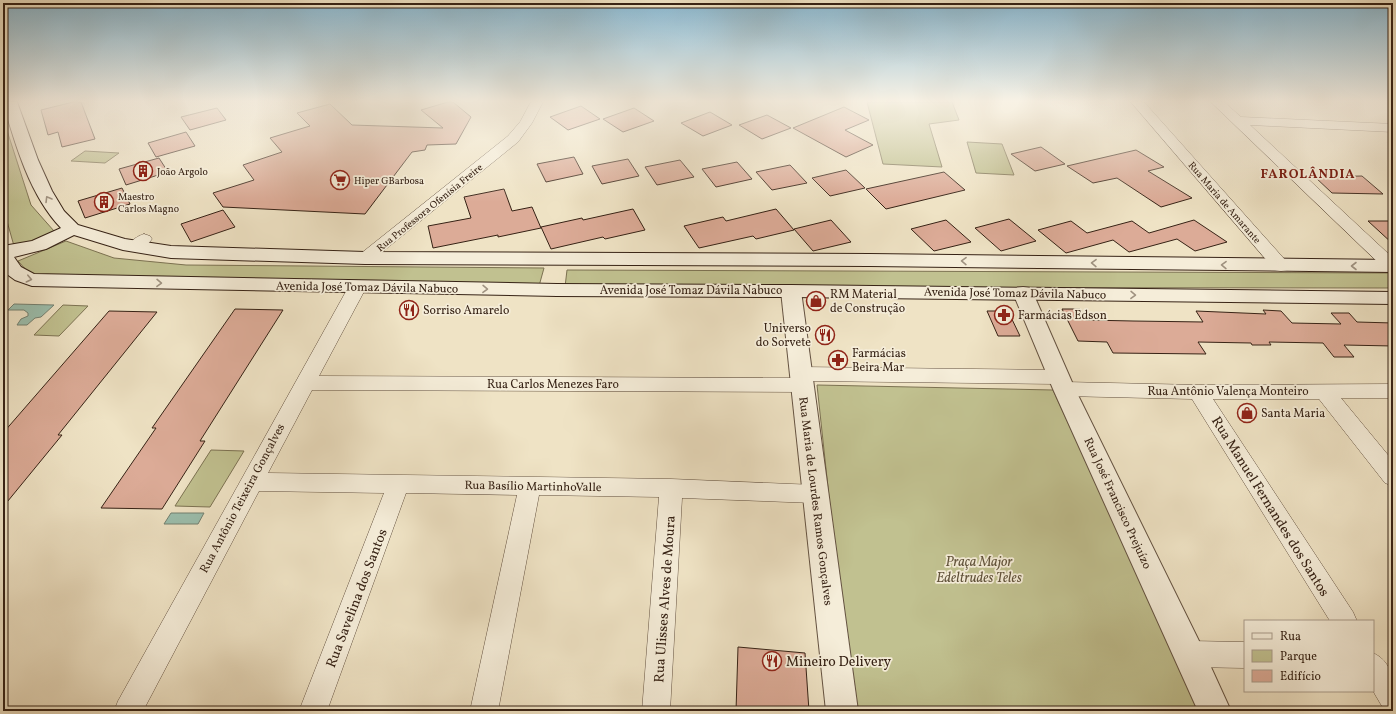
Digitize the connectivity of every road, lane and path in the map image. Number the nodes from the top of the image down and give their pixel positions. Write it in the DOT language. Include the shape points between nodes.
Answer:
graph roads {
  1 [pos="21,135"];
  2 [pos="516,135"];
  3 [pos="1166,135"];
  4 [pos="1252,135"];
  5 [pos="72,229"];
  6 [pos="3,252"];
  7 [pos="366,258"];
  8 [pos="562,258"];
  9 [pos="1281,266"];
  10 [pos="1393,266"];
  11 [pos="358,286"];
  12 [pos="557,290"];
  13 [pos="791,291"];
  14 [pos="1023,293"];
  15 [pos="1393,298"];
  16 [pos="801,379"];
  17 [pos="305,382"];
  18 [pos="1061,383"];
  19 [pos="1324,391"];
  20 [pos="1393,391"];
  21 [pos="1198,392"];
  22 [pos="1393,477"];
  23 [pos="251,482"];
  24 [pos="398,485"];
  25 [pos="530,485"];
  26 [pos="671,488"];
  27 [pos="816,494"];
  28 [pos="1343,620"];
  29 [pos="1189,654"];
  30 [pos="1244,655"];
  31 [pos="1374,668"];
  32 [pos="1393,698"];
  33 [pos="128,711"];
  34 [pos="313,711"];
  35 [pos="484,711"];
  36 [pos="656,711"];
  37 [pos="842,711"];
  38 [pos="1214,711"];
  5 -- 1 [label="main road, one-way" via="57,214 43,191"];
  2 -- 7 [label="street, Rua Professora Ofenísia Freire"];
  3 -- 9 [label="street, Rua Maria de Amarante"];
  4 -- 10 [label="street"];
  5 -- 6 [label="main road" via="41,245"];
  5 -- 7 [label="main road" via="123,244 140,243 171,252"];
  6 -- 11 [label="main road, Avenida José Tomaz Dávila Nabuco, one-way" via="6,262 14,272 32,280"];
  7 -- 8 [label="main road"];
  9 -- 8 [label="main road, one-way"];
  8 -- 12 [label="main road"];
  10 -- 9 [label="main road, one-way"];
  11 -- 12 [label="main road, Avenida José Tomaz Dávila Nabuco, one-way"];
  11 -- 17 [label="street, Rua Antônio Teixeira Gonçalves"];
  12 -- 13 [label="main road, Avenida José Tomaz Dávila Nabuco"];
  13 -- 14 [label="main road, Avenida José Tomaz Dávila Nabuco"];
  13 -- 16 [label="main road, Rua Maria de Lourdes Ramos Gonçalves"];
  14 -- 15 [label="main road, Avenida José Tomaz Dávila Nabuco, one-way"];
  14 -- 18 [label="main road, Rua José Francisco Prejuízo"];
  16 -- 17 [label="street, Rua Carlos Menezes Faro"];
  16 -- 18 [label="street, Rua Carlos Menezes Faro"];
  16 -- 27 [label="main road, Rua Maria de Lourdes Ramos Gonçalves"];
  17 -- 23 [label="street, Rua Antônio Teixeira Gonçalves"];
  18 -- 21 [label="street, Rua Antônio Valença Monteiro"];
  18 -- 29 [label="main road, Rua José Francisco Prejuízo"];
  19 -- 20 [label="street, Rua Antônio Valença Monteiro"];
  19 -- 21 [label="street, Rua Antônio Valença Monteiro"];
  19 -- 22 [label="street"];
  21 -- 28 [label="street, Rua Manuel Fernandes dos Santos"];
  23 -- 24 [label="street, Rua Basílio MartinhoValle"];
  23 -- 33 [label="street, Rua Antônio Teixeira Gonçalves"];
  24 -- 25 [label="street, Rua Basílio MartinhoValle"];
  24 -- 34 [label="street, Rua Savelina dos Santos"];
  25 -- 26 [label="street, Rua Basílio MartinhoValle"];
  25 -- 35 [label="street"];
  26 -- 27 [label="street, Rua Basílio MartinhoValle"];
  26 -- 36 [label="street, Rua Ulisses Alves de Moura"];
  27 -- 37 [label="main road, Rua Maria de Lourdes Ramos Gonçalves"];
  29 -- 30 [label="street"];
  29 -- 38 [label="main road, Rua José Francisco Prejuízo"];
  31 -- 32 [label="street"];
}
